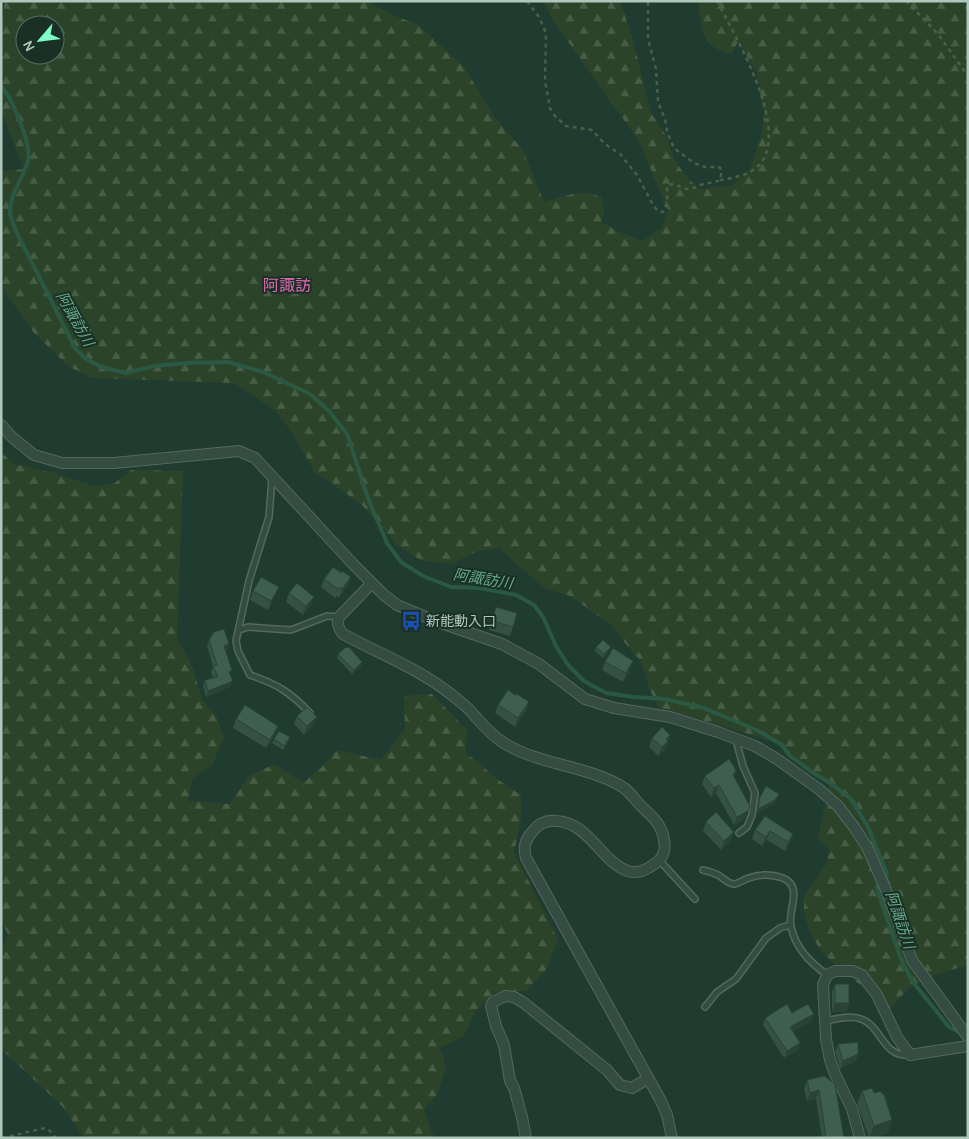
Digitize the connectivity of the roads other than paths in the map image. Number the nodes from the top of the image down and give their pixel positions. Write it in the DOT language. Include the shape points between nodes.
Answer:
graph roads {
  1 [pos="1,425"];
  2 [pos="273,475"];
  3 [pos="372,583"];
  4 [pos="339,617"];
  5 [pos="239,630"];
  6 [pos="314,717"];
  7 [pos="736,739"];
  8 [pos="739,833"];
  9 [pos="660,860"];
  10 [pos="704,870"];
  11 [pos="696,899"];
  12 [pos="790,925"];
  13 [pos="827,976"];
  14 [pos="705,1007"];
  15 [pos="825,1020"];
  16 [pos="968,1038"];
  17 [pos="968,1046"];
  18 [pos="910,1055"];
  19 [pos="648,1080"];
  20 [pos="526,1138"];
  21 [pos="672,1138"];
  22 [pos="860,1138"];
  1 -- 2 [label="street" via="34,455 62,463 114,463 239,451 255,458"];
  2 -- 3 [label="street"];
  2 -- 5 [label="lane" via="269,517 249,581"];
  3 -- 4 [label="street"];
  3 -- 7 [label="street" via="398,605 502,644 539,664 585,699 614,708 670,717"];
  4 -- 5 [label="lane" via="327,616 292,630 248,627"];
  4 -- 9 [label="street" via="338,628 343,634 394,658 451,694 503,743 625,789 662,829 665,852"];
  5 -- 6 [label="lane" via="238,651 250,675 281,688"];
  7 -- 8 [label="lane" via="755,793 748,826"];
  7 -- 16 [label="street" via="755,746 800,774 838,806 867,847 912,960"];
  9 -- 11 [label="lane"];
  9 -- 19 [label="street" via="640,872 629,872 618,866 582,832 563,821 544,822 536,827 524,849"];
  10 -- 12 [label="lane" via="735,884 765,874 785,879 794,890"];
  12 -- 13 [label="lane" via="800,949"];
  12 -- 14 [label="lane" via="766,938 736,979 717,992"];
  13 -- 15 [label="street" via="823,985"];
  13 -- 18 [label="street" via="835,971 862,975 870,983 897,1037"];
  15 -- 18 [label="lane" via="859,1018 868,1023 896,1054"];
  15 -- 22 [label="street" via="830,1060 852,1109"];
  17 -- 18 [label="street"];
  19 -- 20 [label="street" via="632,1088 620,1084 524,1003 514,997 500,998 491,1006 504,1045"];
  19 -- 21 [label="street" via="667,1115"];
}
